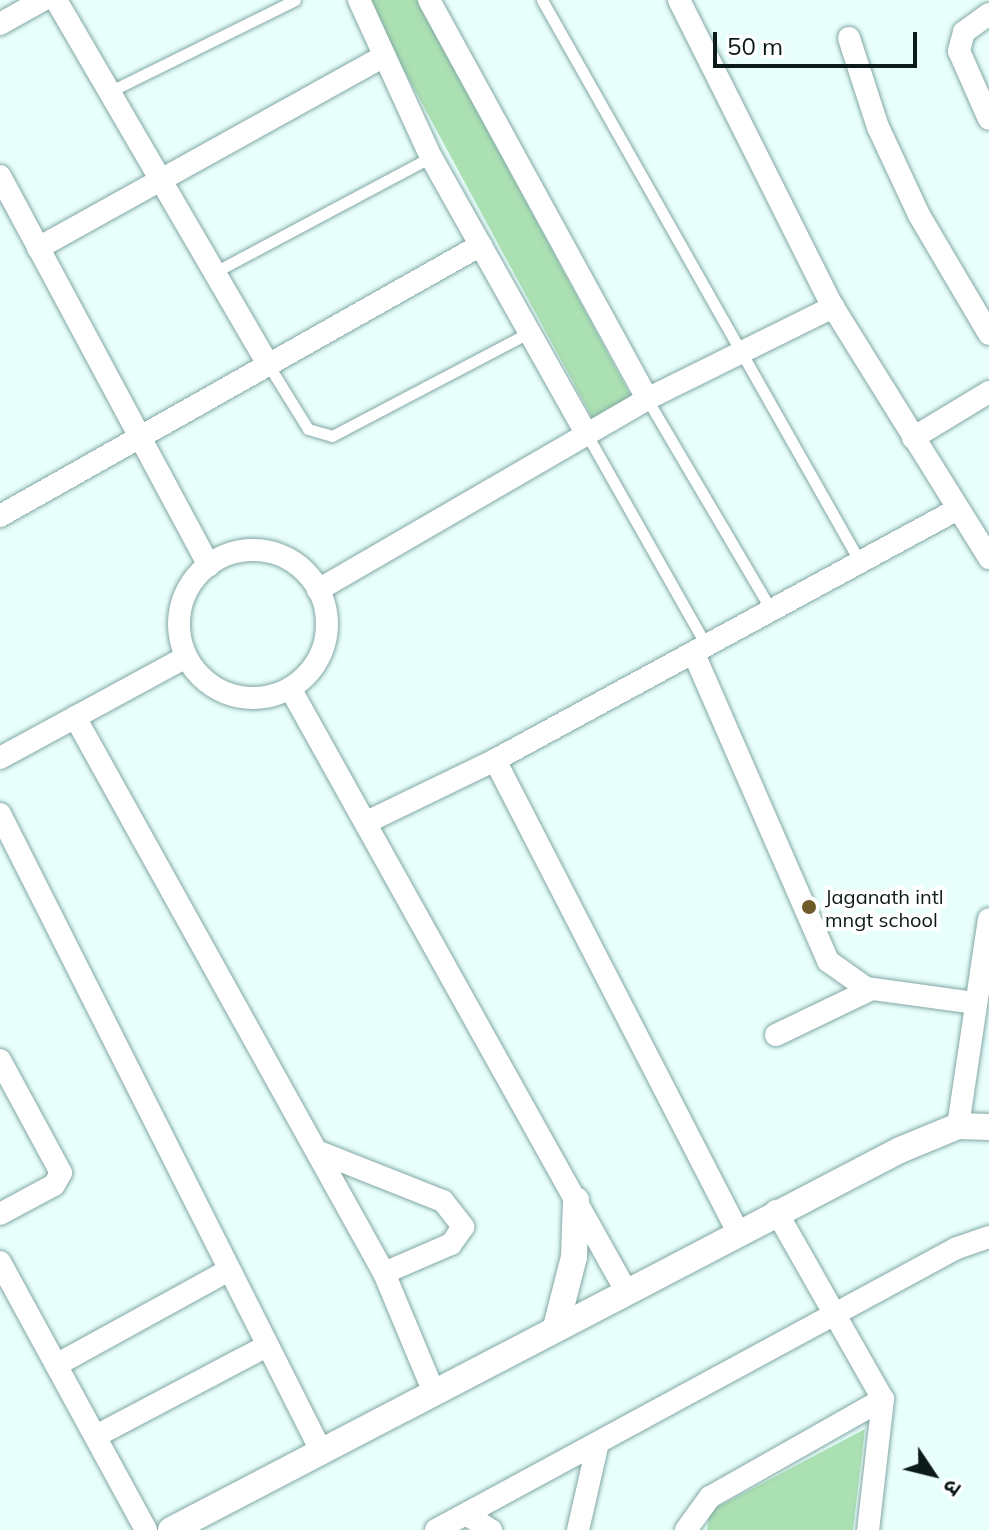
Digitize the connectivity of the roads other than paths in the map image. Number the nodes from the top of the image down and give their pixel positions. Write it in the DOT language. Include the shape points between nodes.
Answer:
graph roads {
  1 [pos="43,0"];
  2 [pos="56,0"];
  3 [pos="295,0"];
  4 [pos="359,0"];
  5 [pos="429,0"];
  6 [pos="542,0"];
  7 [pos="679,0"];
  8 [pos="9,12"];
  9 [pos="989,14"];
  10 [pos="849,38"];
  11 [pos="384,56"];
  12 [pos="111,91"];
  13 [pos="989,119"];
  14 [pos="431,157"];
  15 [pos="0,176"];
  16 [pos="161,185"];
  17 [pos="481,245"];
  18 [pos="38,248"];
  19 [pos="213,273"];
  20 [pos="833,307"];
  21 [pos="531,332"];
  22 [pos="989,334"];
  23 [pos="740,353"];
  24 [pos="269,366"];
  25 [pos="989,392"];
  26 [pos="647,399"];
  27 [pos="586,433"];
  28 [pos="913,438"];
  29 [pos="138,443"];
  30 [pos="956,510"];
  31 [pos="0,516"];
  32 [pos="989,558"];
  33 [pos="860,562"];
  34 [pos="209,565"];
  35 [pos="318,590"];
  36 [pos="772,611"];
  37 [pos="700,651"];
  38 [pos="186,657"];
  39 [pos="290,688"];
  40 [pos="75,717"];
  41 [pos="0,758"];
  42 [pos="495,760"];
  43 [pos="0,814"];
  44 [pos="367,822"];
  45 [pos="989,919"];
  46 [pos="872,989"];
  47 [pos="976,1003"];
  48 [pos="776,1035"];
  49 [pos="0,1060"];
  50 [pos="958,1126"];
  51 [pos="989,1127"];
  52 [pos="319,1152"];
  53 [pos="576,1200"];
  54 [pos="776,1211"];
  55 [pos="0,1214"];
  56 [pos="738,1232"];
  57 [pos="989,1237"];
  58 [pos="0,1262"];
  59 [pos="229,1270"];
  60 [pos="384,1273"];
  61 [pos="626,1291"];
  62 [pos="837,1316"];
  63 [pos="556,1327"];
  64 [pos="267,1346"];
  65 [pos="58,1364"];
  66 [pos="433,1390"];
  67 [pos="883,1399"];
  68 [pos="96,1436"];
  69 [pos="597,1447"];
  70 [pos="320,1449"];
  71 [pos="466,1514"];
  72 [pos="177,1528"];
  73 [pos="146,1530"];
  74 [pos="436,1530"];
  75 [pos="491,1530"];
  76 [pos="578,1530"];
  77 [pos="686,1530"];
  78 [pos="868,1530"];
  1 -- 8 [label="street"];
  2 -- 12 [label="street"];
  3 -- 12 [label="lane"];
  4 -- 11 [label="street"];
  5 -- 26 [label="street"];
  6 -- 23 [label="lane"];
  7 -- 20 [label="street"];
  9 -- 13 [label="street" via="964,32 959,51"];
  10 -- 22 [label="street" via="878,127 919,215"];
  11 -- 14 [label="street"];
  11 -- 16 [label="street"];
  12 -- 16 [label="street"];
  14 -- 17 [label="street"];
  14 -- 19 [label="lane"];
  15 -- 18 [label="street"];
  16 -- 18 [label="street"];
  16 -- 19 [label="street"];
  17 -- 21 [label="street"];
  17 -- 24 [label="street"];
  18 -- 29 [label="street"];
  19 -- 24 [label="street"];
  20 -- 23 [label="street"];
  20 -- 28 [label="street"];
  21 -- 24 [label="lane" via="332,436 308,429"];
  21 -- 27 [label="street"];
  23 -- 26 [label="street"];
  23 -- 33 [label="lane"];
  24 -- 29 [label="street"];
  25 -- 28 [label="street"];
  26 -- 27 [label="street"];
  26 -- 36 [label="lane"];
  27 -- 35 [label="street"];
  27 -- 37 [label="lane"];
  28 -- 30 [label="street"];
  29 -- 31 [label="street"];
  29 -- 34 [label="street"];
  30 -- 32 [label="street"];
  30 -- 33 [label="street"];
  33 -- 36 [label="street"];
  34 -- 35 [label="street" via="234,553 276,554"];
  34 -- 38 [label="street" via="180,607"];
  35 -- 39 [label="street" via="326,617 323,645"];
  36 -- 37 [label="street"];
  37 -- 42 [label="street"];
  37 -- 46 [label="street" via="814,939 843,976"];
  38 -- 39 [label="street" via="208,684 239,697"];
  38 -- 40 [label="street"];
  39 -- 44 [label="street"];
  40 -- 41 [label="street"];
  40 -- 52 [label="street"];
  42 -- 44 [label="street"];
  42 -- 56 [label="street"];
  43 -- 59 [label="street"];
  44 -- 53 [label="street"];
  45 -- 47 [label="street"];
  46 -- 47 [label="street"];
  46 -- 48 [label="street"];
  47 -- 50 [label="street"];
  49 -- 55 [label="street" via="61,1173 54,1185"];
  50 -- 51 [label="street"];
  50 -- 54 [label="street"];
  52 -- 60 [label="street"];
  52 -- 60 [label="street" via="443,1201 463,1227 451,1244"];
  53 -- 61 [label="street"];
  53 -- 63 [label="street" via="574,1257"];
  54 -- 56 [label="street"];
  54 -- 62 [label="street"];
  56 -- 61 [label="street"];
  57 -- 62 [label="street"];
  58 -- 65 [label="street"];
  59 -- 64 [label="street"];
  59 -- 65 [label="street"];
  60 -- 66 [label="street"];
  61 -- 63 [label="street"];
  62 -- 67 [label="street"];
  62 -- 69 [label="street"];
  63 -- 66 [label="street"];
  64 -- 68 [label="street"];
  64 -- 70 [label="street"];
  65 -- 68 [label="street"];
  66 -- 70 [label="street"];
  67 -- 77 [label="street" via="710,1497"];
  67 -- 78 [label="street"];
  68 -- 73 [label="street"];
  69 -- 71 [label="street"];
  69 -- 76 [label="street"];
  70 -- 72 [label="street"];
  71 -- 74 [label="street"];
  71 -- 75 [label="street"];
}
